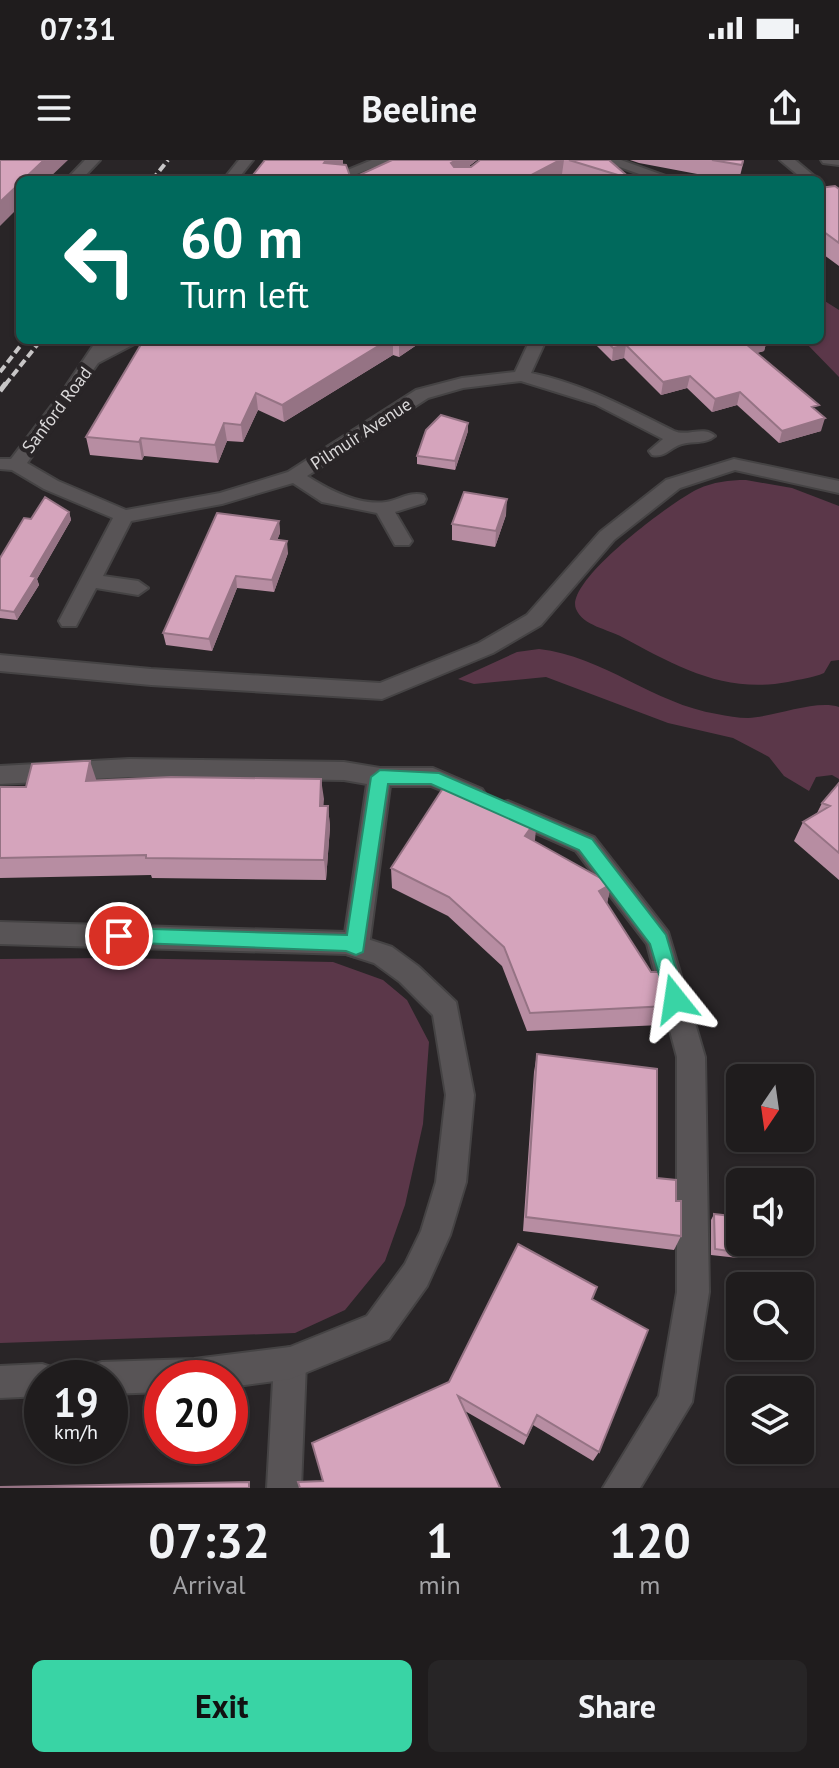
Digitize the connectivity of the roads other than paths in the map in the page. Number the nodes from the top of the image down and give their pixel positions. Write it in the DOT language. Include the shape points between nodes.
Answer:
graph roads {
  1 [pos="93,160"];
  2 [pos="246,160"];
  3 [pos="385,160"];
  4 [pos="607,160"];
  5 [pos="787,160"];
  6 [pos="828,160"];
  7 [pos="839,161"];
  8 [pos="77,176"];
  9 [pos="233,176"];
  10 [pos="342,176"];
  11 [pos="658,176"];
  12 [pos="807,176"];
  13 [pos="103,344"];
  14 [pos="126,344"];
  15 [pos="536,344"];
  16 [pos="95,359"];
  17 [pos="521,376"];
  18 [pos="706,436"];
  19 [pos="675,439"];
  20 [pos="658,451"];
  21 [pos="8,465"];
  22 [pos="295,476"];
  23 [pos="839,487"];
  24 [pos="417,499"];
  25 [pos="384,509"];
  26 [pos="124,516"];
  27 [pos="402,541"];
  28 [pos="93,581"];
  29 [pos="138,588"];
  30 [pos="69,621"];
  31 [pos="0,663"];
  32 [pos="0,775"];
  33 [pos="380,777"];
  34 [pos="0,933"];
  35 [pos="356,946"];
  36 [pos="290,1363"];
  37 [pos="128,1377"];
  38 [pos="24,1381"];
  39 [pos="0,1382"];
  40 [pos="284,1488"];
  41 [pos="620,1488"];
  1 -- 8 [label="street"];
  2 -- 9 [label="street"];
  3 -- 10 [label="street"];
  4 -- 11 [label="street"];
  5 -- 12 [label="street"];
  6 -- 7 [label="street"];
  13 -- 16 [label="street, Sanford Road"];
  14 -- 16 [label="street"];
  15 -- 17 [label="street"];
  16 -- 21 [label="street, Sanford Road"];
  17 -- 19 [label="street, Pilmuir Avenue" via="560,383"];
  17 -- 22 [label="street, Pilmuir Avenue" via="422,394"];
  18 -- 19 [label="street"];
  19 -- 20 [label="street"];
  21 -- 26 [label="street"];
  22 -- 25 [label="street, Pilmuir Avenue" via="329,498"];
  22 -- 26 [label="street, Pilmuir Avenue" via="222,498"];
  23 -- 31 [label="street" via="734,464 673,484 607,536 534,620 486,648 382,691"];
  24 -- 25 [label="street, Pilmuir Avenue"];
  25 -- 27 [label="street"];
  26 -- 28 [label="street"];
  28 -- 29 [label="street"];
  28 -- 30 [label="street"];
  32 -- 33 [label="street" via="129,768 344,771"];
  33 -- 35 [label="street"];
  33 -- 41 [label="street" via="433,777 585,844 659,940 691,1057 693,1292 675,1402"];
  34 -- 35 [label="street"];
  35 -- 36 [label="street" via="383,955 446,1010 460,1095 451,1182 416,1275 378,1328"];
  36 -- 37 [label="street"];
  36 -- 40 [label="street"];
  38 -- 39 [label="street"];
}
